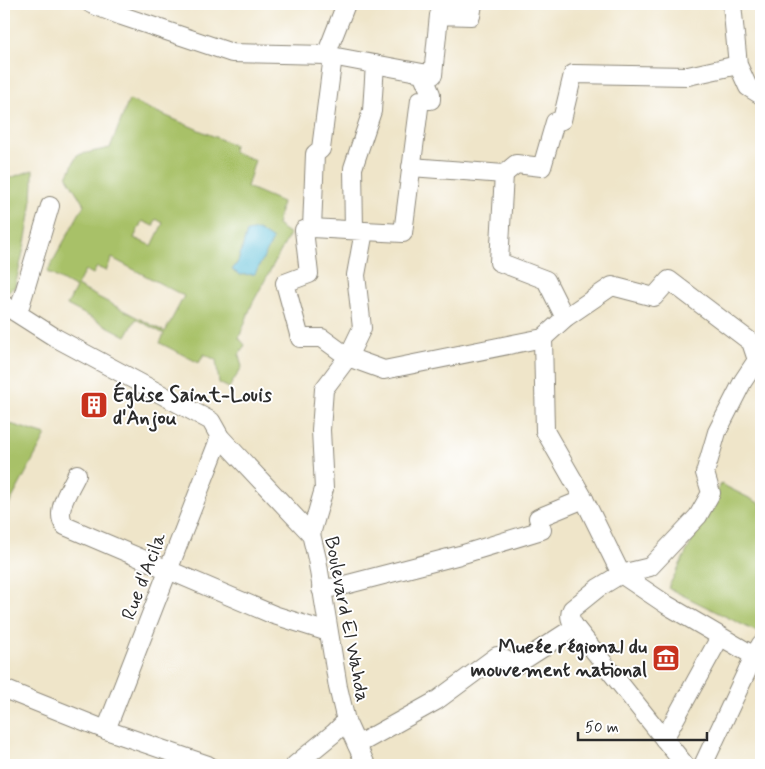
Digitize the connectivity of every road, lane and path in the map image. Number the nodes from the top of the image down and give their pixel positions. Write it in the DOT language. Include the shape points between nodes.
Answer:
graph roads {
  1 [pos="91,4"];
  2 [pos="346,4"];
  3 [pos="473,4"];
  4 [pos="732,4"];
  5 [pos="124,10"];
  6 [pos="329,56"];
  7 [pos="375,64"];
  8 [pos="738,65"];
  9 [pos="422,73"];
  10 [pos="761,95"];
  11 [pos="411,166"];
  12 [pos="504,174"];
  13 [pos="50,206"];
  14 [pos="312,228"];
  15 [pos="359,230"];
  16 [pos="11,309"];
  17 [pos="565,318"];
  18 [pos="543,338"];
  19 [pos="348,357"];
  20 [pos="759,362"];
  21 [pos="220,437"];
  22 [pos="77,474"];
  23 [pos="584,499"];
  24 [pos="311,534"];
  25 [pos="168,569"];
  26 [pos="622,574"];
  27 [pos="321,589"];
  28 [pos="575,627"];
  29 [pos="328,632"];
  30 [pos="720,637"];
  31 [pos="758,650"];
  32 [pos="4,689"];
  33 [pos="346,721"];
  34 [pos="106,730"];
  35 [pos="664,739"];
  36 [pos="357,745"];
  37 [pos="208,765"];
  38 [pos="295,765"];
  39 [pos="366,765"];
  40 [pos="685,765"];
  41 [pos="703,765"];
  1 -- 5 [label="street"];
  2 -- 6 [label="street"];
  3 -- 9 [label="street" via="471,16 439,15 432,75"];
  4 -- 8 [label="street"];
  5 -- 6 [label="street" via="232,53"];
  6 -- 7 [label="street"];
  6 -- 14 [label="street" via="321,149 315,154"];
  7 -- 9 [label="street"];
  7 -- 15 [label="street" via="372,111 353,168"];
  8 -- 10 [label="street" via="748,87"];
  8 -- 12 [label="street" via="688,76 572,74 562,120 555,122 542,167 516,164"];
  9 -- 11 [label="street" via="431,100 420,100"];
  11 -- 12 [label="street"];
  11 -- 15 [label="street" via="403,233"];
  12 -- 17 [label="street" via="499,262 546,280"];
  13 -- 16 [label="street"];
  14 -- 15 [label="street"];
  14 -- 19 [label="street" via="304,230 309,274 285,283 300,338 322,338"];
  15 -- 19 [label="street" via="356,275 362,328"];
  16 -- 21 [label="street, Boulevard El Wahda" via="56,338 211,421"];
  17 -- 18 [label="street"];
  17 -- 20 [label="street" via="612,286 654,297 668,280 752,342"];
  18 -- 19 [label="street" via="384,370"];
  18 -- 23 [label="street" via="545,432"];
  19 -- 24 [label="street" via="324,389 321,430 324,489"];
  20 -- 26 [label="street" via="743,380 717,432 706,473 711,493 698,516 650,567"];
  21 -- 24 [label="street, Boulevard El Wahda"];
  21 -- 25 [label="street, Rue d'Acila"];
  22 -- 25 [label="street" via="60,512 65,526"];
  23 -- 26 [label="street"];
  23 -- 27 [label="street" via="538,518 542,530"];
  24 -- 27 [label="street, Boulevard El Wahda"];
  25 -- 29 [label="street" via="274,615"];
  25 -- 34 [label="street, Rue d'Acila"];
  26 -- 28 [label="street" via="572,609 569,614"];
  26 -- 30 [label="street"];
  27 -- 29 [label="street, Boulevard El Wahda"];
  28 -- 35 [label="street"];
  28 -- 36 [label="street" via="516,665 497,656 436,701"];
  29 -- 33 [label="street, Boulevard El Wahda"];
  30 -- 31 [label="street"];
  30 -- 35 [label="street"];
  31 -- 41 [label="street"];
  32 -- 34 [label="street"];
  33 -- 36 [label="street, Boulevard El Wahda"];
  33 -- 38 [label="street"];
  34 -- 37 [label="street"];
  35 -- 40 [label="street"];
  36 -- 39 [label="street, Boulevard El Wahda"];
}
